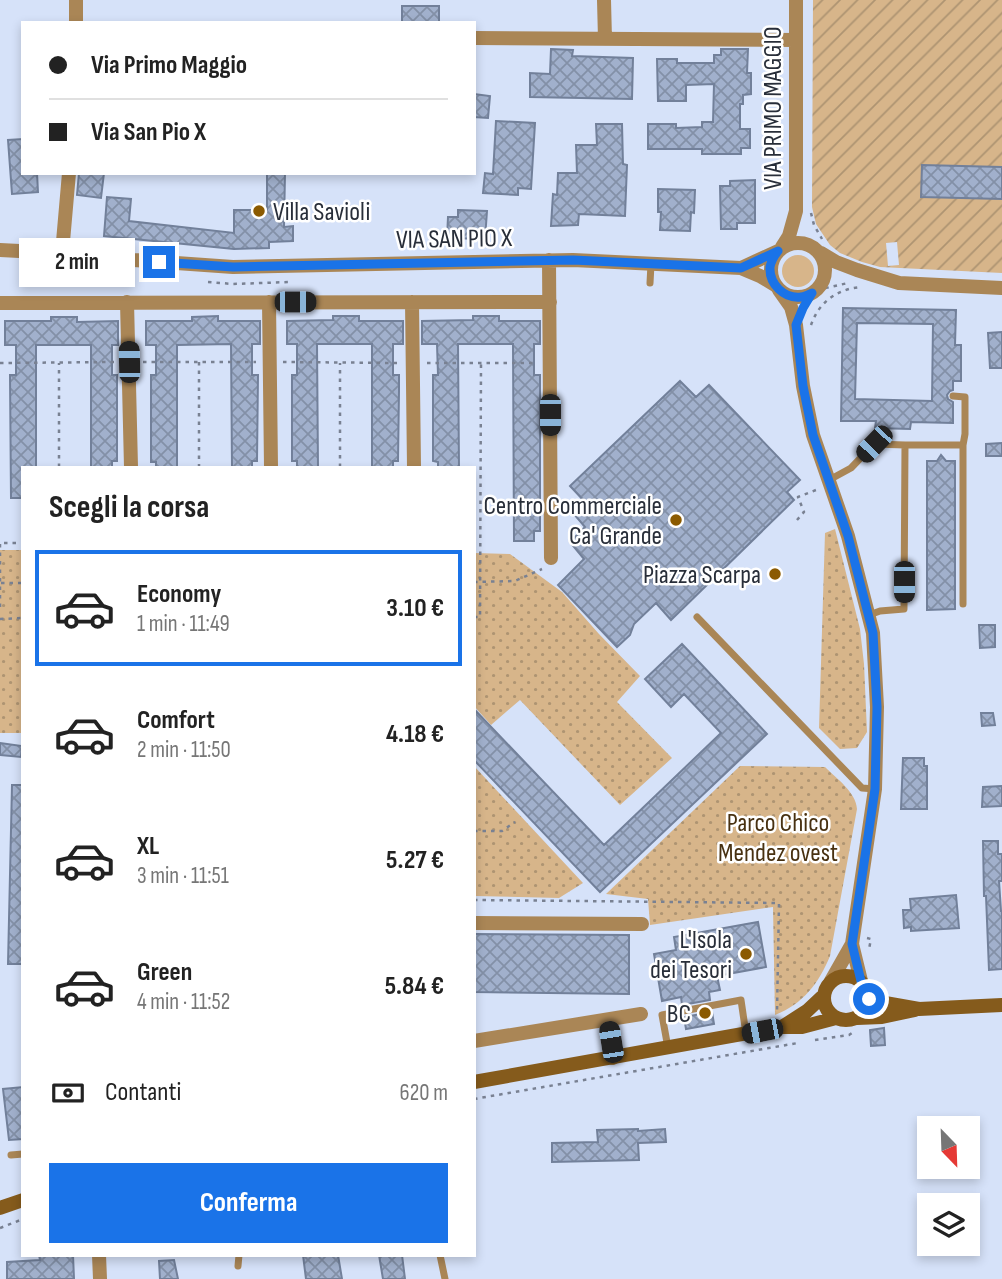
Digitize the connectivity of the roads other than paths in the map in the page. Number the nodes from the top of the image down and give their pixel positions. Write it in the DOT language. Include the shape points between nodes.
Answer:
graph roads {
  1 [pos="76,0"];
  2 [pos="604,0"];
  3 [pos="796,0"];
  4 [pos="76,21"];
  5 [pos="476,38"];
  6 [pos="605,39"];
  7 [pos="796,40"];
  8 [pos="69,175"];
  9 [pos="796,213"];
  10 [pos="780,249"];
  11 [pos="821,249"];
  12 [pos="0,250"];
  13 [pos="61,253"];
  14 [pos="549,260"];
  15 [pos="651,263"];
  16 [pos="741,268"];
  17 [pos="650,283"];
  18 [pos="777,287"];
  19 [pos="1002,288"];
  20 [pos="812,293"];
  21 [pos="128,302"];
  22 [pos="269,302"];
  23 [pos="412,302"];
  24 [pos="550,302"];
  25 [pos="0,303"];
  26 [pos="796,325"];
  27 [pos="953,396"];
  28 [pos="905,445"];
  29 [pos="962,445"];
  30 [pos="131,466"];
  31 [pos="271,466"];
  32 [pos="414,466"];
  33 [pos="824,484"];
  34 [pos="551,558"];
  35 [pos="963,604"];
  36 [pos="869,615"];
  37 [pos="697,617"];
  38 [pos="875,789"];
  39 [pos="476,923"];
  40 [pos="642,924"];
  41 [pos="852,944"];
  42 [pos="831,981"];
  43 [pos="864,986"];
  44 [pos="824,995"];
  45 [pos="1002,1005"];
  46 [pos="919,1009"];
  47 [pos="641,1014"];
  48 [pos="836,1018"];
  49 [pos="858,1018"];
  50 [pos="607,1020"];
  51 [pos="780,1022"];
  52 [pos="746,1034"];
  53 [pos="476,1041"];
  54 [pos="668,1048"];
  55 [pos="612,1058"];
  56 [pos="476,1082"];
  57 [pos="21,1154"];
  58 [pos="11,1155"];
  59 [pos="21,1201"];
  60 [pos="0,1208"];
  61 [pos="99,1257"];
  62 [pos="239,1257"];
  63 [pos="440,1257"];
  64 [pos="238,1266"];
  65 [pos="100,1279"];
  66 [pos="445,1279"];
  1 -- 4 [label="street"];
  2 -- 6 [label="street"];
  3 -- 7 [label="street, VIA PRIMO MAGGIO"];
  5 -- 6 [label="street"];
  6 -- 7 [label="street"];
  7 -- 9 [label="street, VIA PRIMO MAGGIO"];
  8 -- 13 [label="street"];
  9 -- 10 [label="street, VIA PRIMO MAGGIO"];
  9 -- 11 [label="street, VIA PRIMO MAGGIO"];
  10 -- 11 [label="street" via="796,242"];
  10 -- 16 [label="street, VIA SAN PIO X"];
  10 -- 18 [label="street, VIA PRIMO MAGGIO" via="770,268"];
  11 -- 19 [label="street" via="836,262 899,283"];
  11 -- 20 [label="street" via="826,272"];
  12 -- 13 [label="street, VIA SAN PIO X"];
  13 -- 14 [label="street, VIA SAN PIO X" via="233,267"];
  14 -- 15 [label="street, VIA SAN PIO X"];
  14 -- 24 [label="street"];
  15 -- 16 [label="street, VIA SAN PIO X"];
  15 -- 17 [label="lane"];
  16 -- 18 [label="street, VIA SAN PIO X"];
  18 -- 20 [label="street" via="789,296"];
  18 -- 26 [label="street" via="791,307"];
  20 -- 26 [label="street"];
  21 -- 22 [label="street"];
  21 -- 25 [label="street"];
  21 -- 30 [label="street"];
  22 -- 23 [label="street"];
  22 -- 31 [label="street"];
  23 -- 24 [label="street"];
  23 -- 32 [label="street"];
  24 -- 34 [label="street"];
  26 -- 33 [label="street" via="803,386"];
  27 -- 29 [label="lane" via="965,397"];
  28 -- 29 [label="lane"];
  28 -- 33 [label="lane" via="874,444 851,468"];
  28 -- 36 [label="lane" via="904,609"];
  29 -- 35 [label="lane"];
  33 -- 36 [label="street" via="848,536"];
  36 -- 38 [label="street" via="877,707"];
  37 -- 38 [label="lane" via="862,788"];
  38 -- 41 [label="street"];
  39 -- 40 [label="street"];
  41 -- 42 [label="street"];
  41 -- 43 [label="street"];
  42 -- 43 [label="street" via="846,975"];
  42 -- 44 [label="street"];
  43 -- 46 [label="street" via="878,1000"];
  43 -- 49 [label="street" via="869,999"];
  44 -- 48 [label="street" via="829,1013"];
  44 -- 51 [label="street" via="807,1011"];
  45 -- 46 [label="street"];
  46 -- 49 [label="street"];
  47 -- 50 [label="street"];
  48 -- 49 [label="street"];
  48 -- 51 [label="street" via="802,1027"];
  50 -- 53 [label="street"];
  50 -- 55 [label="street"];
  51 -- 52 [label="street"];
  52 -- 54 [label="street"];
  52 -- 54 [label="lane" via="741,1000 662,1014"];
  54 -- 55 [label="street"];
  55 -- 56 [label="street"];
  57 -- 58 [label="lane"];
  59 -- 60 [label="street"];
  61 -- 65 [label="street"];
  62 -- 64 [label="lane"];
  63 -- 66 [label="lane"];
}
